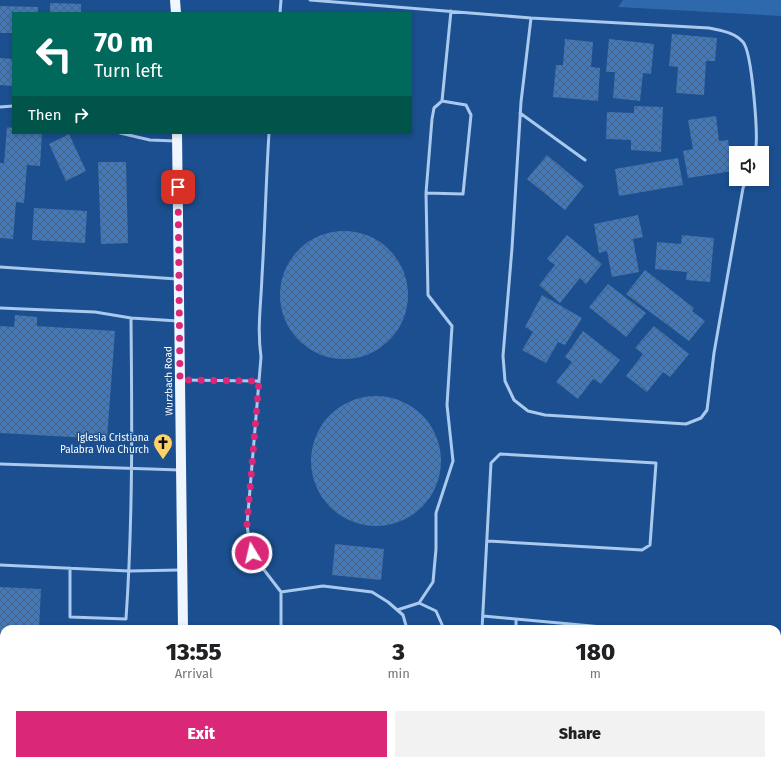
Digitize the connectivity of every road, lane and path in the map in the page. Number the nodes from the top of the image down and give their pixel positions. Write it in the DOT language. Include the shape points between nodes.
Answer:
graph roads {
  1 [pos="175,0"];
  2 [pos="281,0"];
  3 [pos="310,0"];
  4 [pos="176,12"];
  5 [pos="280,12"];
  6 [pos="451,12"];
  7 [pos="531,18"];
  8 [pos="442,102"];
  9 [pos="12,106"];
  10 [pos="0,107"];
  11 [pos="520,113"];
  12 [pos="124,134"];
  13 [pos="269,134"];
  14 [pos="177,137"];
  15 [pos="755,146"];
  16 [pos="585,160"];
  17 [pos="745,186"];
  18 [pos="426,193"];
  19 [pos="0,266"];
  20 [pos="179,279"];
  21 [pos="0,308"];
  22 [pos="131,318"];
  23 [pos="179,321"];
  24 [pos="180,380"];
  25 [pos="259,381"];
  26 [pos="0,464"];
  27 [pos="132,469"];
  28 [pos="181,470"];
  29 [pos="488,540"];
  30 [pos="0,565"];
  31 [pos="70,568"];
  32 [pos="182,570"];
  33 [pos="129,571"];
  34 [pos="281,592"];
  35 [pos="419,603"];
  36 [pos="397,610"];
  37 [pos="484,616"];
  38 [pos="516,619"];
  39 [pos="183,625"];
  40 [pos="281,625"];
  41 [pos="406,625"];
  42 [pos="442,625"];
  43 [pos="483,625"];
  44 [pos="516,625"];
  45 [pos="581,625"];
  1 -- 4 [label="main road"];
  2 -- 5 [label="lane"];
  3 -- 6 [label="lane"];
  6 -- 7 [label="lane"];
  6 -- 8 [label="lane"];
  7 -- 11 [label="lane"];
  7 -- 15 [label="lane" via="709,28 729,32 744,43 749,59"];
  8 -- 18 [label="lane" via="434,108 432,118"];
  8 -- 18 [label="lane" via="466,105 471,115 463,194"];
  9 -- 10 [label="lane"];
  11 -- 16 [label="lane"];
  11 -- 17 [label="lane" via="503,356 508,388 514,400 528,411 545,415 686,424 701,418 708,410 714,354"];
  12 -- 14 [label="lane" via="150,140"];
  13 -- 25 [label="lane" via="258,334 261,358"];
  14 -- 20 [label="main road, Wurzbach Road"];
  18 -- 35 [label="lane" via="428,295 452,326 447,405 453,462 436,513 433,582"];
  19 -- 20 [label="lane"];
  20 -- 23 [label="main road, Wurzbach Road"];
  21 -- 22 [label="lane" via="96,312"];
  22 -- 23 [label="lane"];
  22 -- 27 [label="lane"];
  23 -- 24 [label="main road, Wurzbach Road"];
  24 -- 25 [label="lane"];
  24 -- 28 [label="main road, Wurzbach Road"];
  25 -- 34 [label="lane" via="247,525 252,553"];
  26 -- 27 [label="lane"];
  27 -- 28 [label="lane"];
  27 -- 33 [label="lane"];
  28 -- 32 [label="main road, Wurzbach Road"];
  29 -- 29 [label="lane" via="491,463 500,454 656,463 650,545 642,550"];
  29 -- 37 [label="lane"];
  30 -- 31 [label="lane"];
  31 -- 33 [label="lane"];
  31 -- 33 [label="lane" via="70,617 126,619"];
  32 -- 33 [label="lane"];
  32 -- 39 [label="main road, Wurzbach Road"];
  34 -- 36 [label="lane" via="323,586 372,592"];
  34 -- 40 [label="lane"];
  35 -- 36 [label="lane"];
  35 -- 42 [label="lane" via="436,611"];
  36 -- 41 [label="lane" via="403,615"];
  37 -- 38 [label="lane"];
  37 -- 43 [label="lane"];
  38 -- 44 [label="lane"];
  38 -- 45 [label="lane"];
}
